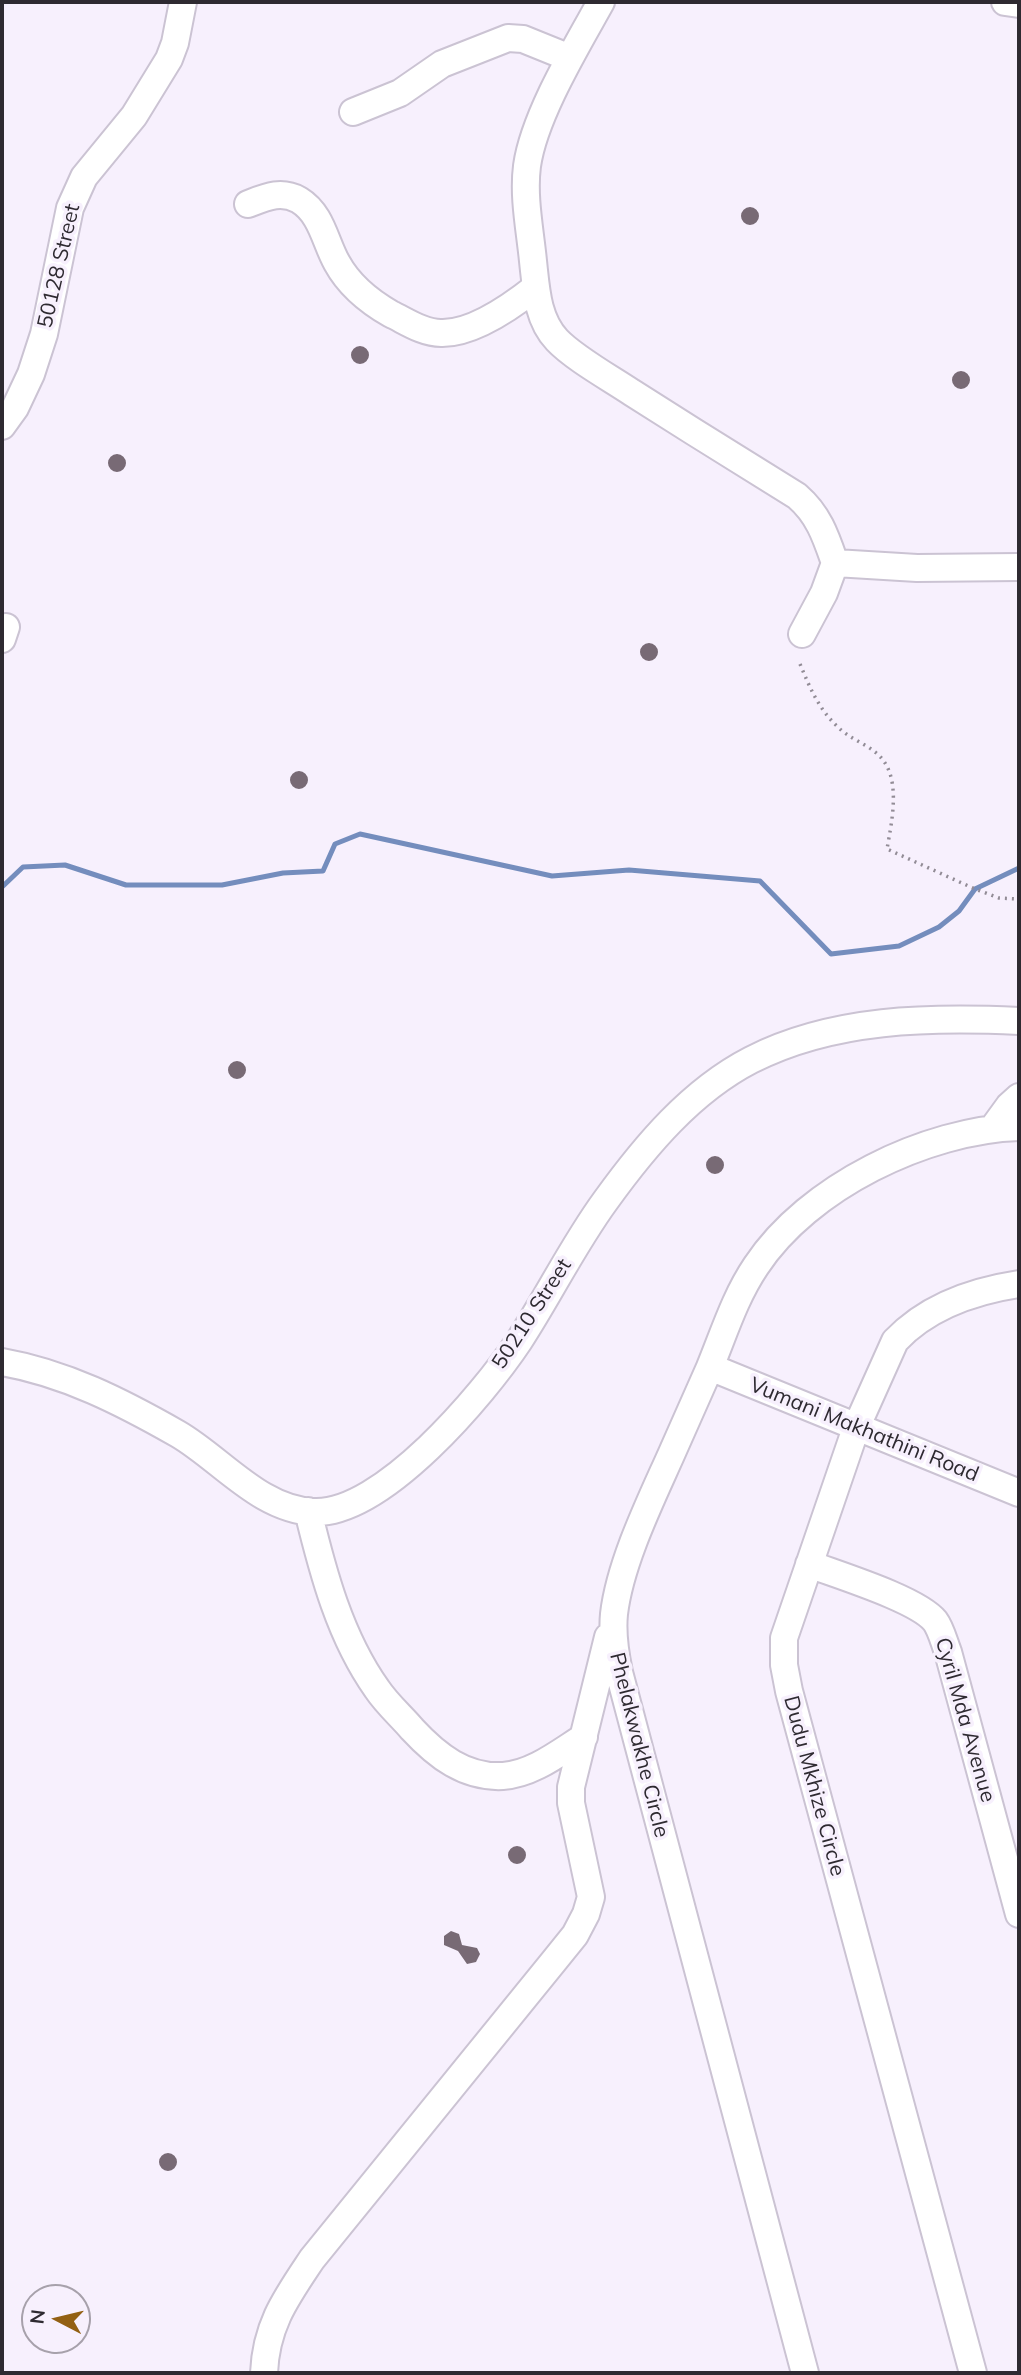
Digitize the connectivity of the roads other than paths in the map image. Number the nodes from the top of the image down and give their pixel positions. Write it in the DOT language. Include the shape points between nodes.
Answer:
graph roads {
  1 [pos="183,2"];
  2 [pos="601,2"];
  3 [pos="1005,2"];
  4 [pos="1019,4"];
  5 [pos="570,58"];
  6 [pos="354,112"];
  7 [pos="248,204"];
  8 [pos="536,287"];
  9 [pos="2,426"];
  10 [pos="835,563"];
  11 [pos="1019,567"];
  12 [pos="802,634"];
  13 [pos="1019,1021"];
  14 [pos="1019,1097"];
  15 [pos="1019,1127"];
  16 [pos="993,1128"];
  17 [pos="1019,1284"];
  18 [pos="2,1362"];
  19 [pos="710,1367"];
  20 [pos="856,1428"];
  21 [pos="1019,1493"];
  22 [pos="308,1511"];
  23 [pos="809,1564"];
  24 [pos="614,1614"];
  25 [pos="584,1737"];
  26 [pos="1019,1914"];
  27 [pos="264,2373"];
  28 [pos="806,2373"];
  29 [pos="974,2373"];
  1 -- 9 [label="street, 50128 Street" via="169,59 134,116 84,177 75,198 44,334 31,374"];
  2 -- 5 [label="street"];
  3 -- 4 [label="street"];
  5 -- 6 [label="street" via="523,39 508,38 442,64 400,93"];
  5 -- 8 [label="street" via="538,126 527,168"];
  7 -- 8 [label="street" via="278,194 300,201 317,218 336,262 351,283 385,310 429,331 468,327 515,304"];
  8 -- 10 [label="street" via="542,316 557,341 797,496 820,521"];
  10 -- 11 [label="street"];
  10 -- 12 [label="street"];
  13 -- 22 [label="street, 50210 Street" via="953,1018 884,1023 789,1043 725,1075 692,1099 606,1200 518,1342 453,1422 376,1491 327,1511"];
  14 -- 16 [label="street"];
  15 -- 16 [label="street, Phelakwakhe Circle"];
  16 -- 19 [label="street, Phelakwakhe Circle" via="892,1158 856,1177 792,1224 756,1266"];
  17 -- 20 [label="street, Dudu Mkhize Circle" via="956,1300 906,1330 887,1356"];
  18 -- 22 [label="street, 50210 Street" via="76,1382 178,1434 277,1504"];
  19 -- 20 [label="street, Vumani Makhathini Road"];
  19 -- 24 [label="street, Phelakwakhe Circle" via="638,1532"];
  20 -- 21 [label="street, Vumani Makhathini Road"];
  20 -- 23 [label="street, Dudu Mkhize Circle"];
  22 -- 25 [label="street" via="329,1587 356,1656 378,1691 448,1763 505,1776 540,1764"];
  23 -- 26 [label="street, Cyril Mda Avenue" via="909,1603 936,1623 948,1652"];
  23 -- 29 [label="street, Dudu Mkhize Circle" via="784,1638 789,1690"];
  24 -- 25 [label="street"];
  24 -- 28 [label="street, Phelakwakhe Circle" via="619,1672"];
  25 -- 27 [label="street" via="571,1803 589,1877 591,1897 586,1914 575,1935 312,2259 271,2328"];
}
